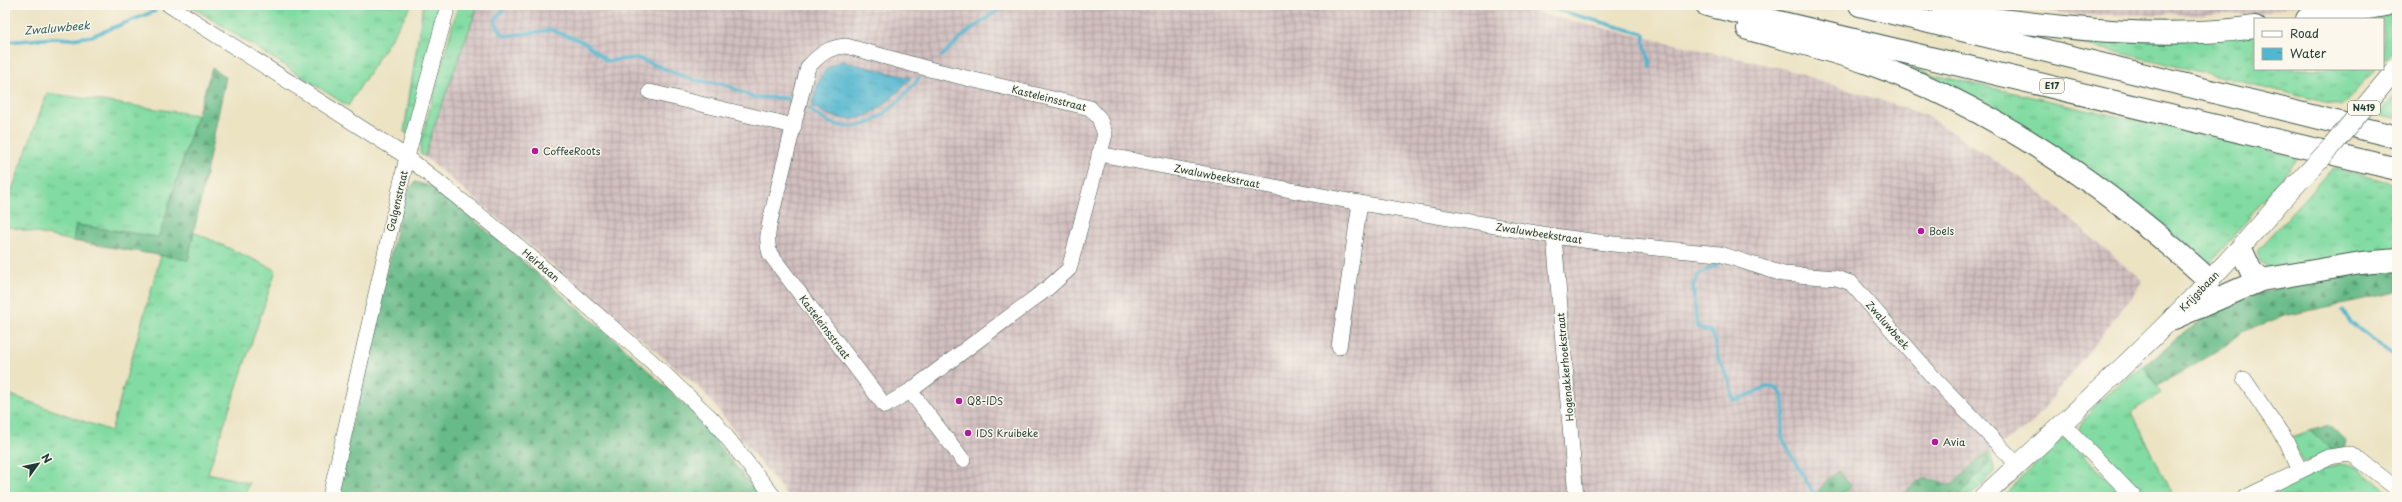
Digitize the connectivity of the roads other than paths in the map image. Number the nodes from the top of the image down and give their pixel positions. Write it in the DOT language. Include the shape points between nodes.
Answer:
graph roads {
  1 [pos="170,5"];
  2 [pos="448,5"];
  3 [pos="1695,5"];
  4 [pos="1707,5"];
  5 [pos="1860,5"];
  6 [pos="1870,5"];
  7 [pos="2385,5"];
  8 [pos="2313,18"];
  9 [pos="2254,27"];
  10 [pos="2396,69"];
  11 [pos="650,92"];
  12 [pos="794,126"];
  13 [pos="2397,137"];
  14 [pos="1099,154"];
  15 [pos="407,157"];
  16 [pos="2397,169"];
  17 [pos="1360,203"];
  18 [pos="1554,236"];
  19 [pos="2241,249"];
  20 [pos="1720,254"];
  21 [pos="2397,260"];
  22 [pos="2209,280"];
  23 [pos="2261,280"];
  24 [pos="2174,318"];
  25 [pos="1339,347"];
  26 [pos="2244,379"];
  27 [pos="910,391"];
  28 [pos="2062,423"];
  29 [pos="963,460"];
  30 [pos="2018,465"];
  31 [pos="2300,471"];
  32 [pos="2397,489"];
  33 [pos="330,497"];
  34 [pos="774,497"];
  35 [pos="1576,497"];
  36 [pos="1983,497"];
  37 [pos="2134,497"];
  38 [pos="2246,497"];
  1 -- 15 [label="street, Galgenstraat"];
  2 -- 15 [label="street"];
  3 -- 22 [label="highway" via="1722,22 1867,63 1979,112 2062,161 2176,250"];
  4 -- 16 [label="highway, E17"];
  5 -- 13 [label="highway"];
  6 -- 9 [label="highway" via="2034,24 2149,33"];
  7 -- 8 [label="highway"];
  10 -- 19 [label="main road, Krijgsbaan / N419, bridge"];
  11 -- 12 [label="street"];
  12 -- 14 [label="street, Kasteleinsstraat" via="808,67 819,55 832,47 846,46 1090,108 1099,118 1105,134"];
  12 -- 27 [label="street, Kasteleinsstraat" via="767,236 770,254 885,406"];
  14 -- 17 [label="street, Zwaluwbeekstraat"];
  14 -- 27 [label="street, Kasteleinsstraat" via="1069,269 1048,288"];
  15 -- 33 [label="street, Galgenstraat"];
  15 -- 34 [label="street, Heirbaan" via="535,260 652,361 714,421"];
  17 -- 18 [label="street, Zwaluwbeekstraat"];
  17 -- 25 [label="street"];
  18 -- 20 [label="street, Zwaluwbeekstraat"];
  18 -- 35 [label="street, Hogenakkerhoekstraat"];
  19 -- 22 [label="main road, Krijgsbaan / N419"];
  19 -- 23 [label="highway" via="2251,271"];
  20 -- 30 [label="street, Zwaluwbeek" via="1783,274 1836,278 1851,283 1934,378"];
  21 -- 23 [label="highway" via="2360,263"];
  22 -- 24 [label="main road, Krijgsbaan / N419"];
  23 -- 24 [label="highway"];
  24 -- 28 [label="main road, Krijgsbaan / N419"];
  26 -- 31 [label="street" via="2287,442"];
  27 -- 29 [label="street"];
  28 -- 30 [label="main road, Krijgsbaan / N419"];
  28 -- 37 [label="street"];
  30 -- 36 [label="main road, Krijgsbaan / N419"];
  31 -- 32 [label="street" via="2329,457 2348,454 2356,457"];
  31 -- 38 [label="street"];
}
